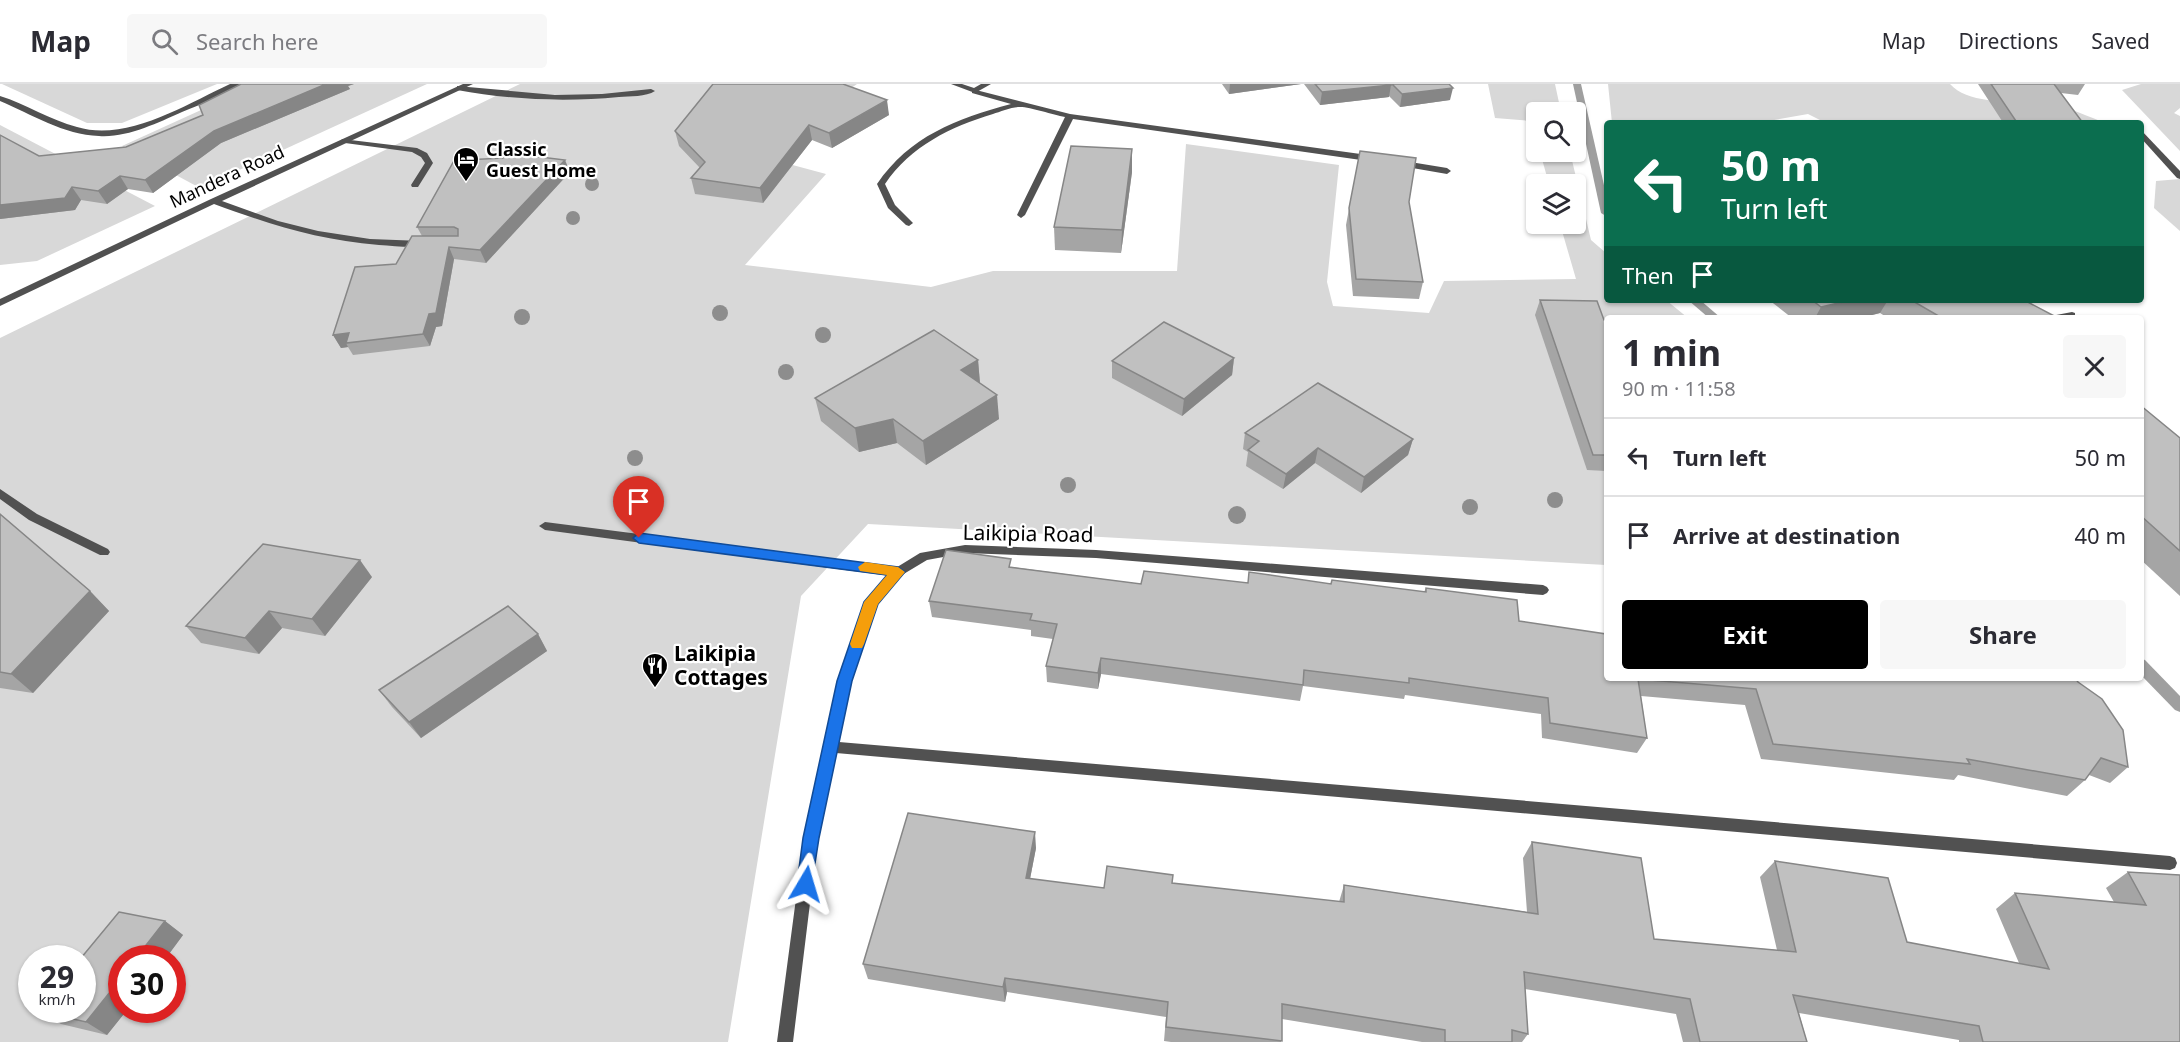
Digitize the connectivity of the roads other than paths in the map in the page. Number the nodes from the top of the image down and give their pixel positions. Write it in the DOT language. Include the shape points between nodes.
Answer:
graph roads {
  1 [pos="236,84"];
  2 [pos="469,84"];
  3 [pos="955,84"];
  4 [pos="987,84"];
  5 [pos="460,88"];
  6 [pos="651,91"];
  7 [pos="975,91"];
  8 [pos="0,98"];
  9 [pos="1019,104"];
  10 [pos="1070,116"];
  11 [pos="2144,136"];
  12 [pos="345,141"];
  13 [pos="1380,160"];
  14 [pos="1391,162"];
  15 [pos="1447,171"];
  16 [pos="2180,176"];
  17 [pos="415,185"];
  18 [pos="214,201"];
  19 [pos="1021,215"];
  20 [pos="909,223"];
  21 [pos="435,244"];
  22 [pos="1,301"];
  23 [pos="0,493"];
  24 [pos="545,526"];
  25 [pos="104,552"];
  26 [pos="898,572"];
  27 [pos="1543,590"];
  28 [pos="831,747"];
  29 [pos="2170,863"];
  30 [pos="786,1042"];
  1 -- 8 [label="street" via="135,128 103,134 68,126"];
  2 -- 5 [label="street, Mandera Road"];
  3 -- 7 [label="street"];
  4 -- 7 [label="street"];
  5 -- 6 [label="street" via="564,99"];
  5 -- 12 [label="street, Mandera Road"];
  7 -- 9 [label="street"];
  9 -- 10 [label="street"];
  9 -- 20 [label="street" via="974,116 946,130 890,169 881,184 885,199"];
  10 -- 13 [label="street"];
  10 -- 19 [label="street"];
  11 -- 16 [label="street"];
  12 -- 17 [label="street" via="424,154 429,163"];
  12 -- 18 [label="street, Mandera Road"];
  14 -- 15 [label="street"];
  18 -- 21 [label="street" via="285,226 336,237 389,244"];
  18 -- 22 [label="street, Mandera Road"];
  23 -- 25 [label="street" via="33,516"];
  24 -- 26 [label="street"];
  26 -- 27 [label="street, Laikipia Road" via="924,556 965,549 1019,550"];
  26 -- 28 [label="street, Laikipia Road" via="871,602 844,681"];
  28 -- 29 [label="street"];
  28 -- 30 [label="street, Laikipia Road" via="811,838"];
}
